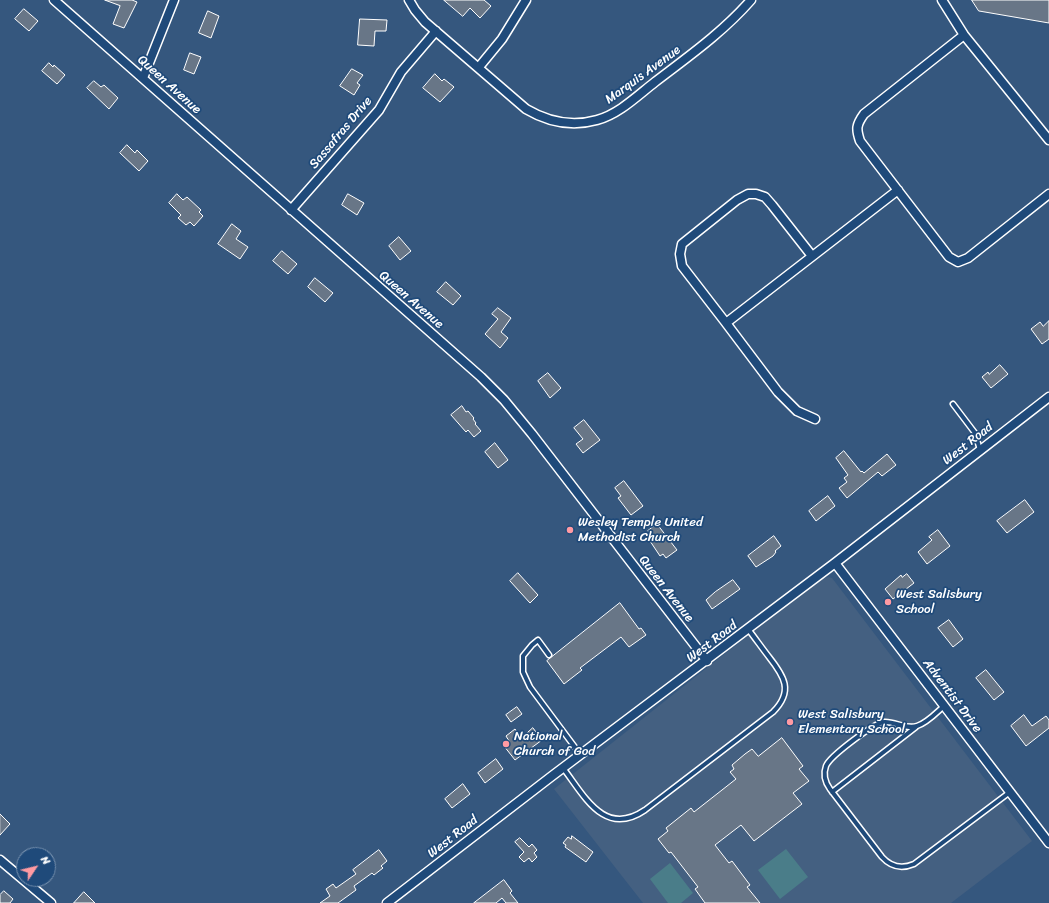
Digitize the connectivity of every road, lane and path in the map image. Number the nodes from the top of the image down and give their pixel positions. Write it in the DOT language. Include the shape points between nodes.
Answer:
graph roads {
  1 [pos="54,0"];
  2 [pos="174,0"];
  3 [pos="409,0"];
  4 [pos="526,0"];
  5 [pos="751,0"];
  6 [pos="942,0"];
  7 [pos="436,31"];
  8 [pos="964,35"];
  9 [pos="478,67"];
  10 [pos="143,78"];
  11 [pos="1049,140"];
  12 [pos="898,190"];
  13 [pos="1049,194"];
  14 [pos="291,210"];
  15 [pos="812,256"];
  16 [pos="726,323"];
  17 [pos="1049,398"];
  18 [pos="953,404"];
  19 [pos="815,419"];
  20 [pos="980,450"];
  21 [pos="836,563"];
  22 [pos="748,629"];
  23 [pos="549,655"];
  24 [pos="706,661"];
  25 [pos="944,706"];
  26 [pos="918,726"];
  27 [pos="581,754"];
  28 [pos="563,768"];
  29 [pos="832,792"];
  30 [pos="1010,792"];
  31 [pos="1049,842"];
  32 [pos="0,860"];
  33 [pos="51,903"];
  34 [pos="387,903"];
  1 -- 10 [label="street, Queen Avenue"];
  2 -- 10 [label="street"];
  3 -- 7 [label="street, Marquis Avenue" via="415,10"];
  4 -- 9 [label="street" via="502,39"];
  5 -- 9 [label="street, Marquis Avenue" via="701,47 632,100 607,116 592,121 566,123 535,114"];
  6 -- 8 [label="street"];
  7 -- 9 [label="street, Marquis Avenue"];
  7 -- 14 [label="street, Sassafras Drive" via="401,72 379,110"];
  8 -- 11 [label="street"];
  8 -- 12 [label="street" via="877,103 858,122 860,141"];
  10 -- 14 [label="street, Queen Avenue"];
  12 -- 13 [label="street" via="949,257 958,262 968,258"];
  12 -- 15 [label="street"];
  14 -- 24 [label="street, Queen Avenue" via="504,400"];
  15 -- 16 [label="street"];
  15 -- 16 [label="street" via="764,197 748,194 737,200 682,244 680,254 682,266"];
  16 -- 19 [label="street" via="778,392 798,411"];
  17 -- 20 [label="street, West Road"];
  18 -- 20 [label="lane" via="975,433"];
  20 -- 21 [label="street, West Road"];
  21 -- 22 [label="street, West Road"];
  21 -- 25 [label="street, Adventist Drive"];
  22 -- 24 [label="street, West Road"];
  22 -- 28 [label="lane" via="783,678 784,692 780,704 645,810 625,819 607,817 594,808"];
  23 -- 27 [label="lane" via="538,640 523,656 523,672 530,687"];
  24 -- 27 [label="street, West Road"];
  25 -- 26 [label="lane"];
  25 -- 30 [label="street, Adventist Drive"];
  26 -- 29 [label="lane"];
  26 -- 29 [label="lane" via="907,727 884,722 873,726 828,762 824,778"];
  27 -- 28 [label="street, West Road"];
  28 -- 34 [label="street, West Road"];
  29 -- 30 [label="lane" via="882,857 891,865 903,867 920,861"];
  30 -- 31 [label="street, Adventist Drive"];
  32 -- 33 [label="street"];
}
